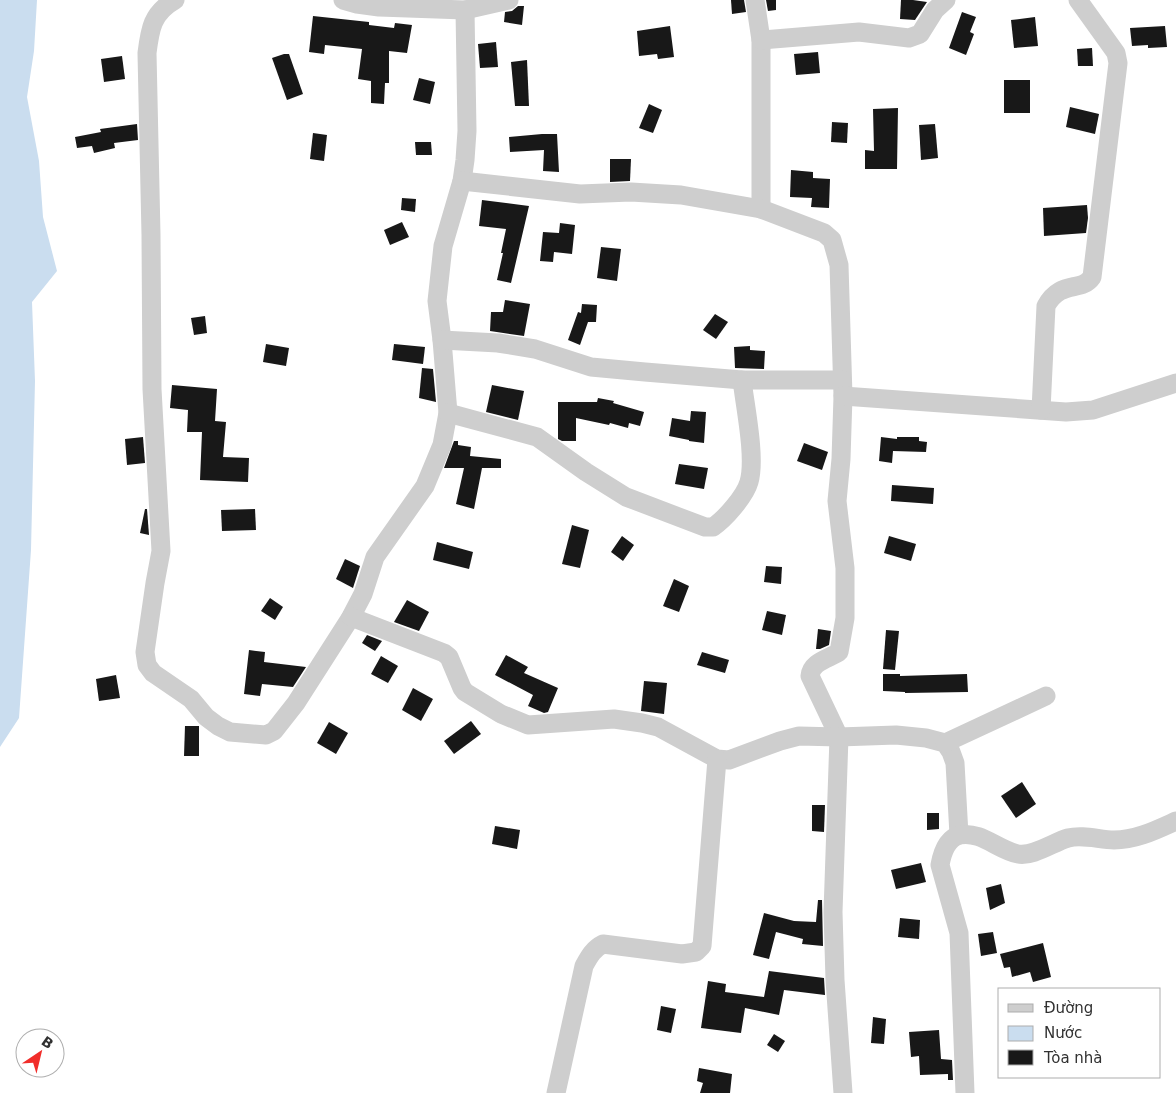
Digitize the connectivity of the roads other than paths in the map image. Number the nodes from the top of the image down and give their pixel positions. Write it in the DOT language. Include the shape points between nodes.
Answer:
graph roads {
  1 [pos="175,0"];
  2 [pos="343,0"];
  3 [pos="508,0"];
  4 [pos="755,0"];
  5 [pos="946,0"];
  6 [pos="1078,0"];
  7 [pos="465,10"];
  8 [pos="761,40"];
  9 [pos="462,181"];
  10 [pos="761,209"];
  11 [pos="442,340"];
  12 [pos="742,380"];
  13 [pos="1176,383"];
  14 [pos="842,388"];
  15 [pos="1041,410"];
  16 [pos="448,413"];
  17 [pos="351,617"];
  18 [pos="1046,696"];
  19 [pos="839,737"];
  20 [pos="945,743"];
  21 [pos="717,759"];
  22 [pos="1176,821"];
  23 [pos="959,835"];
  24 [pos="556,1093"];
  25 [pos="843,1093"];
  26 [pos="965,1093"];
  1 -- 17 [label="street" via="158,13 150,28 147,53 152,389 161,551 145,652 147,665 153,673 191,699 218,726 230,732 266,735 274,731 296,703"];
  2 -- 7 [label="street" via="379,7"];
  3 -- 7 [label="street"];
  4 -- 8 [label="street"];
  5 -- 8 [label="street" via="935,10 920,34 909,38 859,32"];
  6 -- 15 [label="street" via="1116,52 1118,63 1092,277 1084,284 1061,290 1046,306"];
  7 -- 9 [label="street" via="467,131"];
  8 -- 10 [label="street"];
  9 -- 10 [label="street" via="580,194 631,192 681,195"];
  9 -- 11 [label="street" via="443,246 438,284 436,301"];
  10 -- 14 [label="street" via="824,233 832,240 840,265"];
  11 -- 12 [label="street" via="535,349 591,366"];
  11 -- 16 [label="street"];
  12 -- 14 [label="street"];
  12 -- 16 [label="street" via="751,452 750,477 727,515 713,527 705,527 626,496 537,437"];
  13 -- 15 [label="street" via="1093,410"];
  14 -- 15 [label="street"];
  14 -- 19 [label="street" via="837,501 845,568 845,618 839,652 810,670"];
  16 -- 17 [label="street" via="442,444 425,486 375,557 363,594"];
  17 -- 21 [label="street" via="444,653 449,657 465,692 518,722 528,725 614,719 642,723 658,727"];
  18 -- 20 [label="street"];
  19 -- 20 [label="street" via="896,735"];
  19 -- 21 [label="street" via="799,736 729,760"];
  19 -- 25 [label="street" via="833,912"];
  20 -- 23 [label="street" via="955,763"];
  21 -- 24 [label="street" via="702,946 696,952 682,954 602,944 597,947 584,966"];
  22 -- 23 [label="street" via="1128,839 1070,837 1027,854 1018,854 980,838"];
  23 -- 26 [label="street" via="948,843 940,865 959,933"];
}
